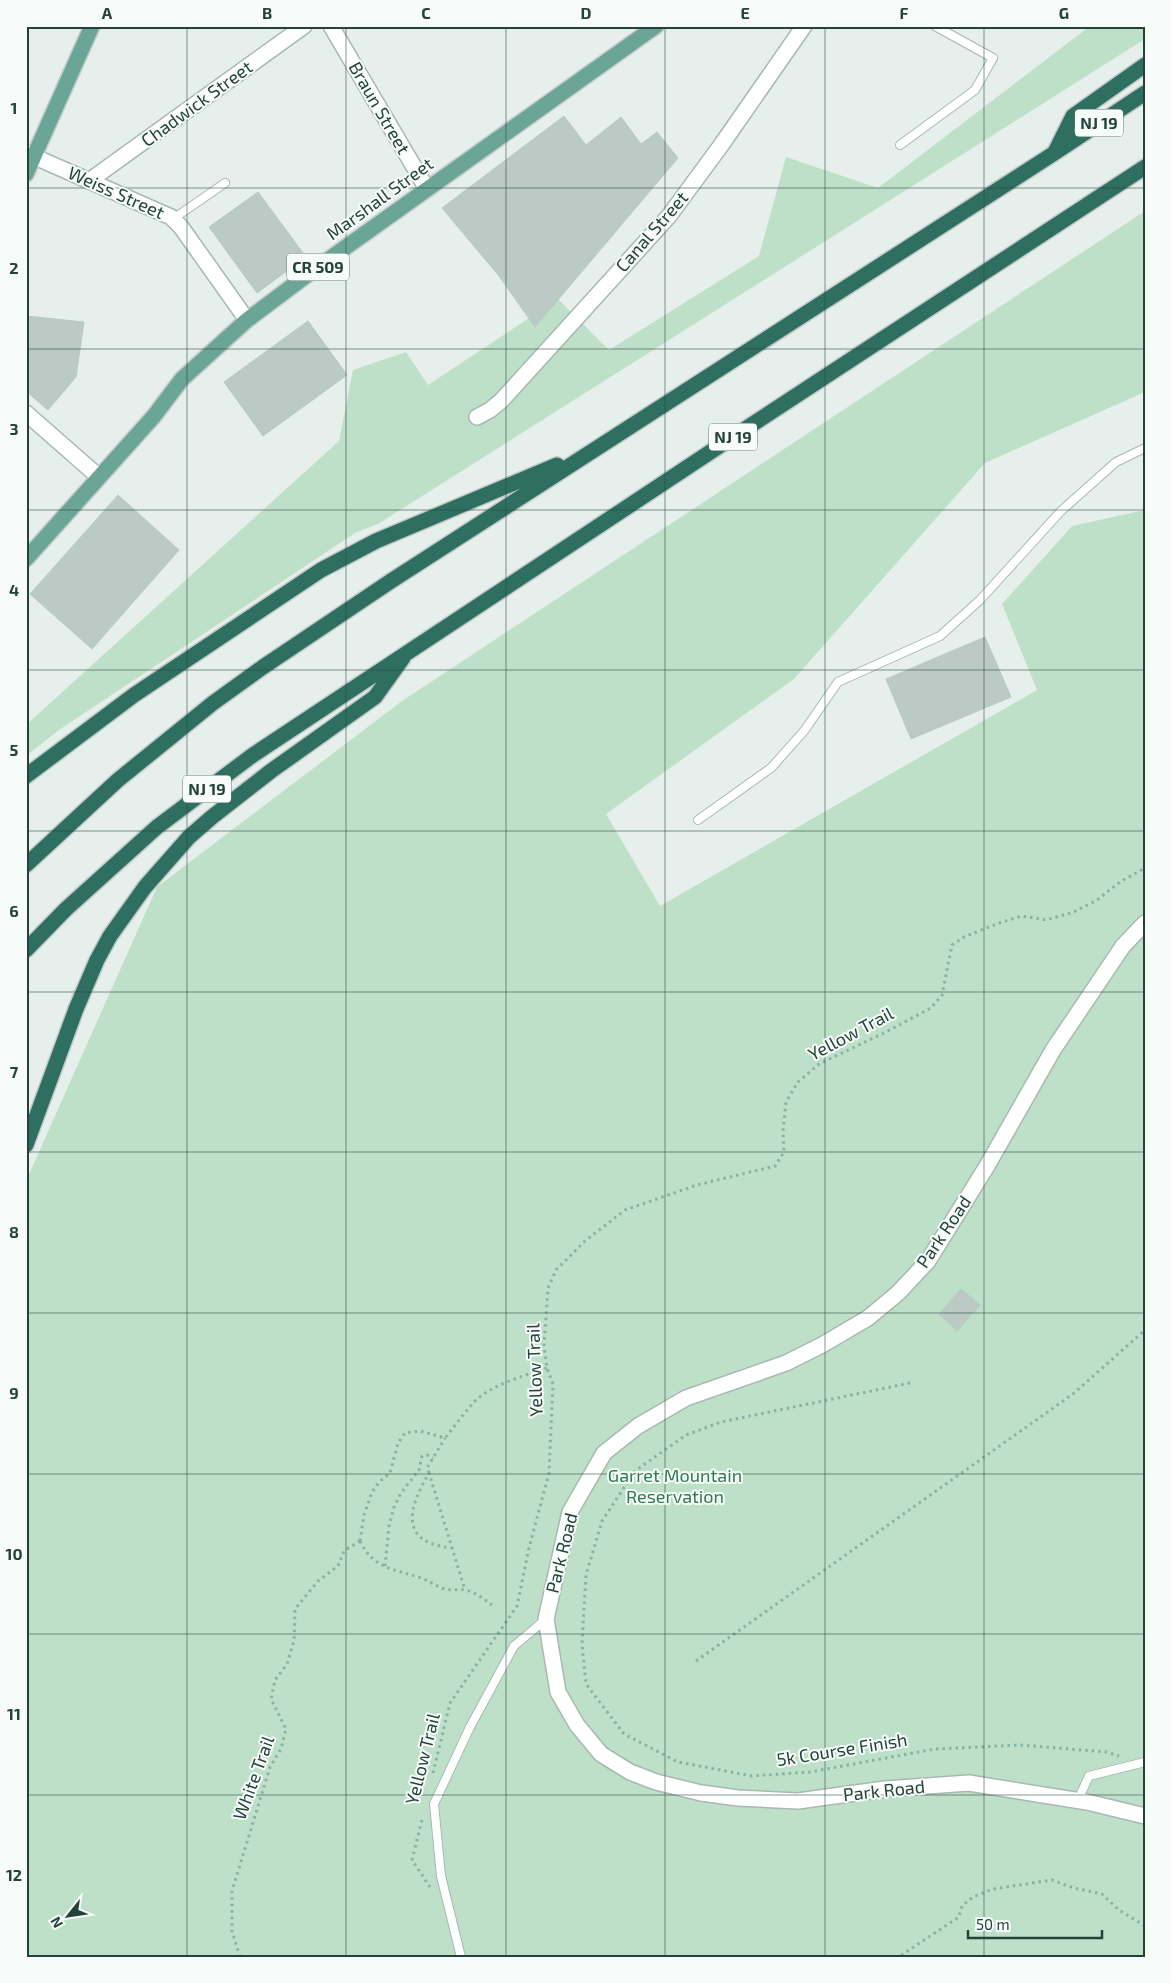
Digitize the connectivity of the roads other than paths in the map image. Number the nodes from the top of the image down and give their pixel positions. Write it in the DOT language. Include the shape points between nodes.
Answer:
graph roads {
  1 [pos="92,26"];
  2 [pos="304,26"];
  3 [pos="332,26"];
  4 [pos="656,26"];
  5 [pos="804,26"];
  6 [pos="935,26"];
  7 [pos="1145,66"];
  8 [pos="1145,93"];
  9 [pos="900,145"];
  10 [pos="1054,154"];
  11 [pos="30,155"];
  12 [pos="1145,167"];
  13 [pos="26,174"];
  14 [pos="89,181"];
  15 [pos="226,183"];
  16 [pos="427,189"];
  17 [pos="173,219"];
  18 [pos="247,320"];
  19 [pos="26,413"];
  20 [pos="476,417"];
  21 [pos="1145,448"];
  22 [pos="596,449"];
  23 [pos="99,477"];
  24 [pos="26,559"];
  25 [pos="407,652"];
  26 [pos="26,776"];
  27 [pos="698,820"];
  28 [pos="26,865"];
  29 [pos="1145,923"];
  30 [pos="26,950"];
  31 [pos="49,1084"];
  32 [pos="26,1135"];
  33 [pos="26,1145"];
  34 [pos="546,1619"];
  35 [pos="1143,1762"];
  36 [pos="1078,1800"];
  37 [pos="1145,1816"];
  38 [pos="461,1957"];
  1 -- 11 [label="main road"];
  2 -- 14 [label="street, Chadwick Street"];
  3 -- 16 [label="street, Braun Street"];
  4 -- 16 [label="main road, Marshall Street / CR 509"];
  5 -- 20 [label="street, Canal Street" via="669,216 502,401"];
  6 -- 9 [label="lane" via="993,58 975,90"];
  7 -- 10 [label="highway" via="1072,116"];
  8 -- 10 [label="highway, NJ 19"];
  10 -- 22 [label="highway, NJ 19"];
  11 -- 13 [label="main road"];
  11 -- 14 [label="street, Weiss Street"];
  12 -- 25 [label="highway, NJ 19"];
  14 -- 17 [label="street, Weiss Street"];
  15 -- 17 [label="lane"];
  16 -- 18 [label="main road, Marshall Street / CR 509"];
  17 -- 18 [label="street, Weiss Street"];
  18 -- 23 [label="main road, Marshall Street / CR 509" via="182,379 154,416"];
  19 -- 23 [label="street"];
  21 -- 27 [label="lane" via="1116,462 1061,511 980,600 940,636 838,682 804,731 771,768"];
  22 -- 26 [label="highway" via="376,541 321,570 134,695"];
  22 -- 28 [label="highway, NJ 19" via="314,632 213,702 118,780"];
  23 -- 24 [label="main road, Marshall Street / CR 509"];
  25 -- 30 [label="highway, NJ 19" via="252,755 184,806 110,868"];
  25 -- 31 [label="highway" via="375,697 212,817 145,887 97,960"];
  29 -- 34 [label="street, Park Road" via="1122,946 1053,1050 928,1261 898,1293 868,1318 822,1346 786,1363 686,1398 638,1426 604,1453 570,1512"];
  31 -- 32 [label="highway"];
  31 -- 33 [label="highway"];
  34 -- 36 [label="street, Park Road" via="558,1692 577,1725 601,1754 630,1772 656,1782 738,1798 798,1801 885,1789 969,1783"];
  34 -- 38 [label="lane" via="514,1646 470,1727 434,1804 441,1876"];
  35 -- 36 [label="lane" via="1089,1776"];
  36 -- 37 [label="street, Park Road"];
}
